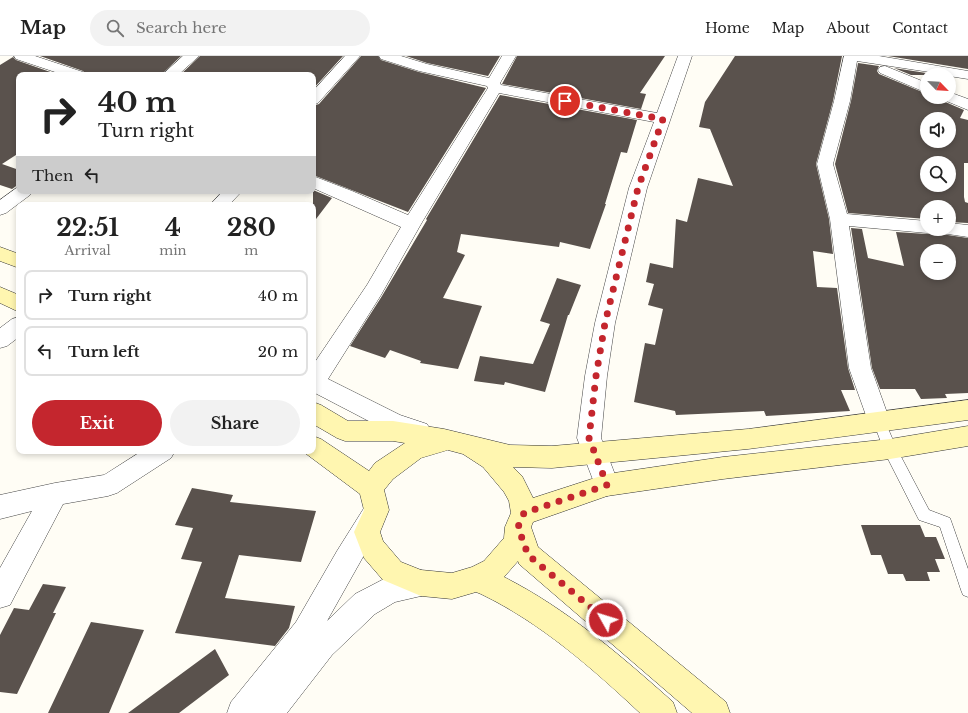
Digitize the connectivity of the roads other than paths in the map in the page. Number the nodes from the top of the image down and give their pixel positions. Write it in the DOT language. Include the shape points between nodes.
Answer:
graph roads {
  1 [pos="21,56"];
  2 [pos="192,56"];
  3 [pos="353,56"];
  4 [pos="386,56"];
  5 [pos="509,56"];
  6 [pos="685,56"];
  7 [pos="944,56"];
  8 [pos="857,57"];
  9 [pos="920,68"];
  10 [pos="941,68"];
  11 [pos="69,72"];
  12 [pos="173,72"];
  13 [pos="956,74"];
  14 [pos="968,76"];
  15 [pos="494,86"];
  16 [pos="920,86"];
  17 [pos="316,97"];
  18 [pos="956,100"];
  19 [pos="968,105"];
  20 [pos="663,119"];
  21 [pos="316,183"];
  22 [pos="21,194"];
  23 [pos="230,194"];
  24 [pos="222,202"];
  25 [pos="8,208"];
  26 [pos="839,219"];
  27 [pos="412,224"];
  28 [pos="920,226"];
  29 [pos="956,230"];
  30 [pos="968,231"];
  31 [pos="0,254"];
  32 [pos="16,260"];
  33 [pos="0,294"];
  34 [pos="16,302"];
  35 [pos="16,328"];
  36 [pos="0,340"];
  37 [pos="316,377"];
  38 [pos="316,384"];
  39 [pos="968,410"];
  40 [pos="316,414"];
  41 [pos="879,421"];
  42 [pos="968,436"];
  43 [pos="458,443"];
  44 [pos="316,449"];
  45 [pos="890,449"];
  46 [pos="594,453"];
  47 [pos="158,454"];
  48 [pos="607,485"];
  49 [pos="55,494"];
  50 [pos="374,498"];
  51 [pos="0,507"];
  52 [pos="521,520"];
  53 [pos="476,579"];
  54 [pos="421,583"];
  55 [pos="968,590"];
  56 [pos="0,595"];
  57 [pos="242,713"];
  58 [pos="268,713"];
  59 [pos="662,713"];
  60 [pos="715,713"];
  1 -- 11 [label="street"];
  2 -- 12 [label="street"];
  3 -- 17 [label="street"];
  4 -- 15 [label="street"];
  5 -- 15 [label="street"];
  6 -- 20 [label="street"];
  7 -- 10 [label="street"];
  8 -- 9 [label="street"];
  8 -- 16 [label="street"];
  8 -- 26 [label="street" via="825,164"];
  13 -- 14 [label="street"];
  15 -- 20 [label="street"];
  15 -- 27 [label="street"];
  18 -- 19 [label="street"];
  20 -- 46 [label="street" via="638,188 605,323 589,438"];
  21 -- 27 [label="street"];
  22 -- 25 [label="street"];
  23 -- 24 [label="street"];
  26 -- 28 [label="street"];
  26 -- 41 [label="street" via="860,368"];
  27 -- 37 [label="street" via="374,290"];
  29 -- 30 [label="street"];
  31 -- 32 [label="main road"];
  33 -- 34 [label="main road"];
  35 -- 36 [label="street"];
  38 -- 43 [label="street" via="394,423"];
  39 -- 41 [label="main road"];
  40 -- 43 [label="main road" via="345,432 393,431"];
  41 -- 45 [label="lane"];
  41 -- 46 [label="main road" via="748,439"];
  42 -- 45 [label="main road"];
  43 -- 46 [label="main road" via="510,456 552,457"];
  43 -- 50 [label="main road" via="414,450 384,471"];
  43 -- 52 [label="main road" via="491,459 513,484 521,500"];
  44 -- 50 [label="main road"];
  45 -- 48 [label="main road" via="723,468"];
  45 -- 55 [label="lane" via="924,515 945,523"];
  46 -- 48 [label="street"];
  47 -- 49 [label="street" via="108,485"];
  48 -- 52 [label="main road"];
  49 -- 51 [label="street"];
  49 -- 56 [label="street"];
  50 -- 54 [label="main road" via="367,532 373,549 392,571"];
  50 -- 57 [label="street" via="346,560 306,632"];
  52 -- 53 [label="main road" via="516,543 493,570"];
  52 -- 60 [label="main road" via="528,555"];
  53 -- 54 [label="main road" via="452,586"];
  53 -- 59 [label="main road" via="537,610 565,629 596,653"];
  54 -- 58 [label="street" via="391,589 365,604 322,645"];
}
